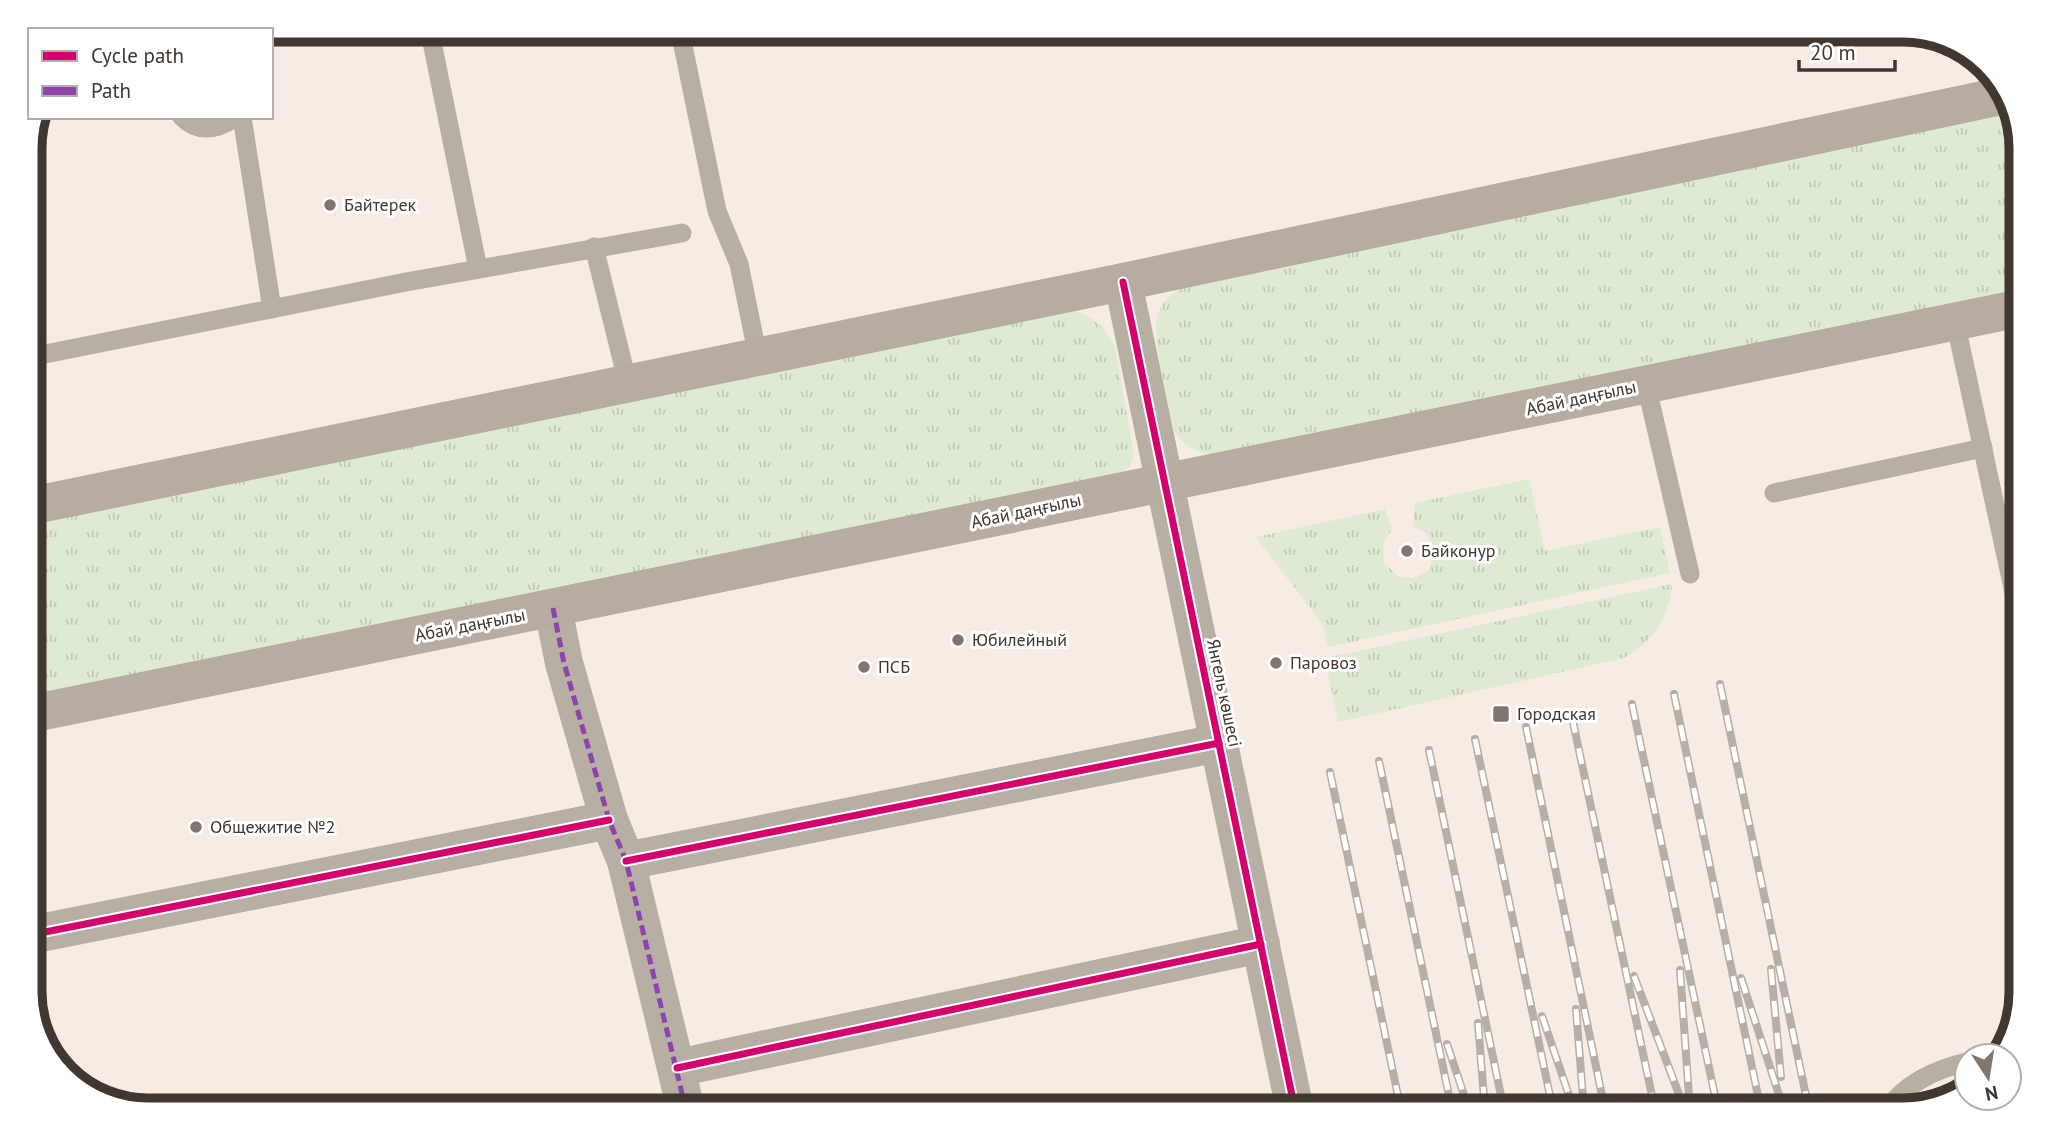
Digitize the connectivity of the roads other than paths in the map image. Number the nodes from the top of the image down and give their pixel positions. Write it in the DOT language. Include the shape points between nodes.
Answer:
graph roads {
  1 [pos="432,42"];
  2 [pos="682,42"];
  3 [pos="1993,92"];
  4 [pos="186,119"];
  5 [pos="233,119"];
  6 [pos="242,119"];
  7 [pos="682,233"];
  8 [pos="594,247"];
  9 [pos="478,269"];
  10 [pos="1123,282"];
  11 [pos="272,309"];
  12 [pos="2009,310"];
  13 [pos="1955,321"];
  14 [pos="42,355"];
  15 [pos="758,357"];
  16 [pos="628,384"];
  17 [pos="1646,384"];
  18 [pos="1983,448"];
  19 [pos="1164,483"];
  20 [pos="1774,493"];
  21 [pos="42,504"];
  22 [pos="2009,569"];
  23 [pos="1690,574"];
  24 [pos="552,608"];
  25 [pos="42,712"];
  26 [pos="1219,743"];
  27 [pos="609,820"];
  28 [pos="626,861"];
  29 [pos="42,933"];
  30 [pos="1261,944"];
  31 [pos="1953,1067"];
  32 [pos="677,1068"];
  33 [pos="683,1098"];
  34 [pos="1293,1098"];
  35 [pos="1895,1098"];
  1 -- 9 [label="lane"];
  2 -- 15 [label="lane" via="717,211 739,264"];
  3 -- 10 [label="main road"];
  4 -- 5 [label="lane" via="203,129 220,127"];
  6 -- 11 [label="lane"];
  7 -- 8 [label="lane"];
  8 -- 9 [label="lane"];
  8 -- 16 [label="lane"];
  9 -- 11 [label="lane"];
  10 -- 15 [label="main road"];
  10 -- 19 [label="street, Янгель көшесі"];
  11 -- 14 [label="lane"];
  12 -- 13 [label="main road, Абай даңғылы"];
  13 -- 17 [label="main road, Абай даңғылы"];
  13 -- 18 [label="lane"];
  15 -- 16 [label="main road"];
  16 -- 21 [label="main road"];
  17 -- 19 [label="main road, Абай даңғылы"];
  17 -- 23 [label="lane"];
  18 -- 20 [label="lane"];
  18 -- 22 [label="lane"];
  19 -- 24 [label="main road, Абай даңғылы"];
  19 -- 26 [label="street, Янгель көшесі"];
  24 -- 25 [label="main road, Абай даңғылы"];
  24 -- 27 [label="street"];
  26 -- 28 [label="street"];
  26 -- 30 [label="street, Янгель көшесі"];
  27 -- 28 [label="street"];
  27 -- 29 [label="street"];
  28 -- 32 [label="street"];
  30 -- 32 [label="street"];
  30 -- 34 [label="street, Янгель көшесі"];
  31 -- 35 [label="lane" via="1920,1079"];
  32 -- 33 [label="street"];
}
